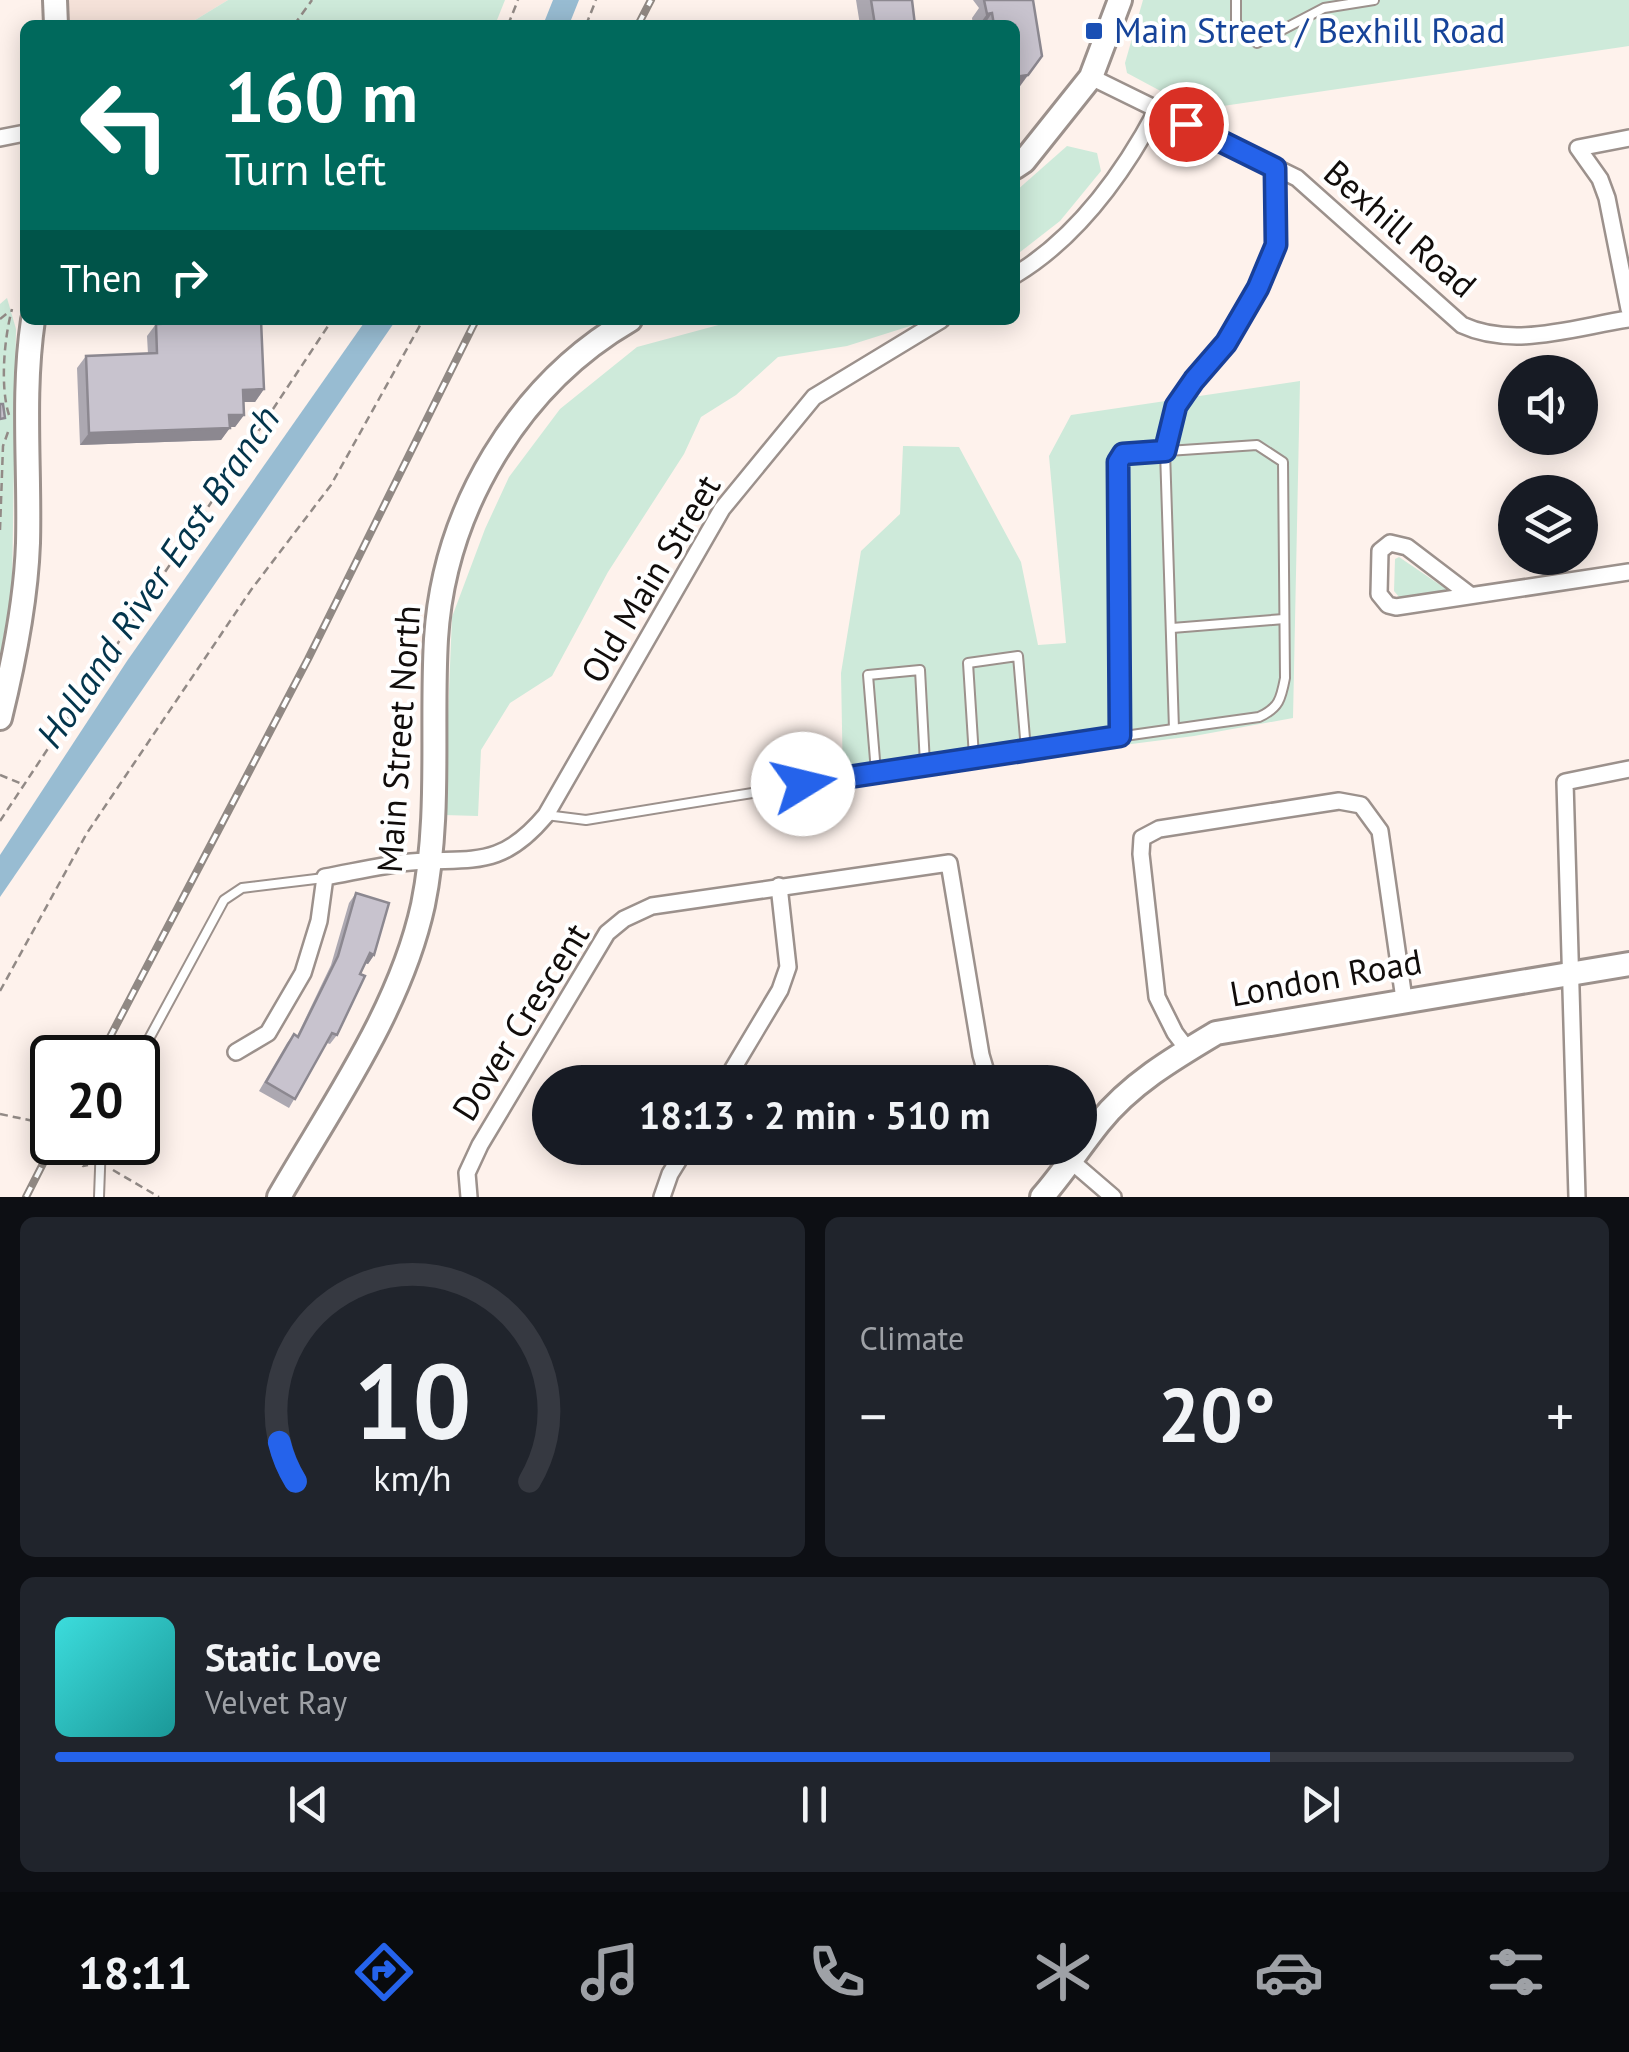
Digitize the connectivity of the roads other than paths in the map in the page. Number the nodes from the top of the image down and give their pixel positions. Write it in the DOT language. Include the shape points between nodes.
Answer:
graph roads {
  1 [pos="1120,0"];
  2 [pos="1236,0"];
  3 [pos="1374,0"];
  4 [pos="1091,78"];
  5 [pos="1157,110"];
  6 [pos="1629,138"];
  7 [pos="1020,164"];
  8 [pos="1275,168"];
  9 [pos="1020,273"];
  10 [pos="1629,309"];
  11 [pos="1629,319"];
  12 [pos="32,325"];
  13 [pos="623,325"];
  14 [pos="933,325"];
  15 [pos="1165,451"];
  16 [pos="1629,572"];
  17 [pos="1470,595"];
  18 [pos="1284,619"];
  19 [pos="1172,628"];
  20 [pos="0,718"];
  21 [pos="1174,728"];
  22 [pos="1120,736"];
  23 [pos="1026,750"];
  24 [pos="974,757"];
  25 [pos="925,764"];
  26 [pos="1629,769"];
  27 [pos="876,772"];
  28 [pos="546,815"];
  29 [pos="428,862"];
  30 [pos="325,878"];
  31 [pos="779,886"];
  32 [pos="1629,964"];
  33 [pos="1571,972"];
  34 [pos="1404,1000"];
  35 [pos="151,1035"];
  36 [pos="1188,1050"];
  37 [pos="236,1052"];
  38 [pos="735,1065"];
  39 [pos="984,1065"];
  40 [pos="1097,1124"];
  41 [pos="100,1165"];
  42 [pos="676,1165"];
  43 [pos="1059,1165"];
  44 [pos="1076,1165"];
  45 [pos="99,1197"];
  46 [pos="278,1197"];
  47 [pos="469,1197"];
  48 [pos="662,1197"];
  49 [pos="1042,1197"];
  50 [pos="1113,1197"];
  51 [pos="1577,1197"];
  1 -- 4 [label="main road"];
  2 -- 3 [label="lane" via="1236,23 1257,43 1324,8"];
  4 -- 5 [label="street, Bexhill Road"];
  4 -- 7 [label="main road"];
  5 -- 8 [label="street, Bexhill Road"];
  5 -- 9 [label="street" via="1094,209"];
  6 -- 10 [label="street" via="1578,148 1608,198"];
  8 -- 11 [label="street, Bexhill Road" via="1297,178 1478,332 1520,336"];
  8 -- 15 [label="lane" via="1276,245 1226,343 1176,406"];
  12 -- 20 [label="main road" via="28,546"];
  13 -- 29 [label="main road, Main Street North" via="546,385 517,421 485,470 448,558 436,636"];
  14 -- 28 [label="street, Old Main Street" via="814,397 722,509"];
  15 -- 18 [label="lane" via="1256,445 1283,462"];
  15 -- 19 [label="lane"];
  15 -- 22 [label="lane" via="1123,454 1116,472"];
  16 -- 17 [label="street"];
  17 -- 17 [label="street" via="1407,547 1390,544 1380,551 1379,594 1388,604"];
  18 -- 19 [label="lane"];
  18 -- 21 [label="lane" via="1285,678 1274,710"];
  19 -- 21 [label="lane"];
  21 -- 22 [label="lane"];
  22 -- 23 [label="lane"];
  23 -- 24 [label="lane"];
  23 -- 24 [label="lane" via="1018,656 968,663"];
  24 -- 25 [label="lane"];
  25 -- 27 [label="lane"];
  25 -- 27 [label="lane" via="920,670 868,675"];
  26 -- 33 [label="street" via="1566,782"];
  27 -- 28 [label="lane" via="586,820"];
  28 -- 29 [label="street, Old Main Street" via="506,849 478,862"];
  29 -- 30 [label="street, Old Main Street"];
  29 -- 46 [label="main road, Main Street North" via="422,906 386,1012"];
  30 -- 35 [label="lane" via="242,888 224,900"];
  30 -- 37 [label="street" via="303,973 268,1033"];
  31 -- 38 [label="street" via="788,966"];
  31 -- 39 [label="street, Dover Crescent" via="949,863"];
  31 -- 47 [label="street, Dover Crescent" via="652,906 607,933 461,1172"];
  32 -- 33 [label="main road, London Road"];
  33 -- 34 [label="main road, London Road"];
  33 -- 51 [label="street"];
  34 -- 36 [label="main road, London Road" via="1216,1034"];
  34 -- 36 [label="street" via="1380,831 1362,805 1339,801 1160,829 1142,838 1141,854 1156,997"];
  36 -- 40 [label="main road, London Road" via="1158,1067"];
  41 -- 45 [label="lane"];
  42 -- 48 [label="street"];
  43 -- 49 [label="main road, London Road"];
  44 -- 50 [label="street"];
}
